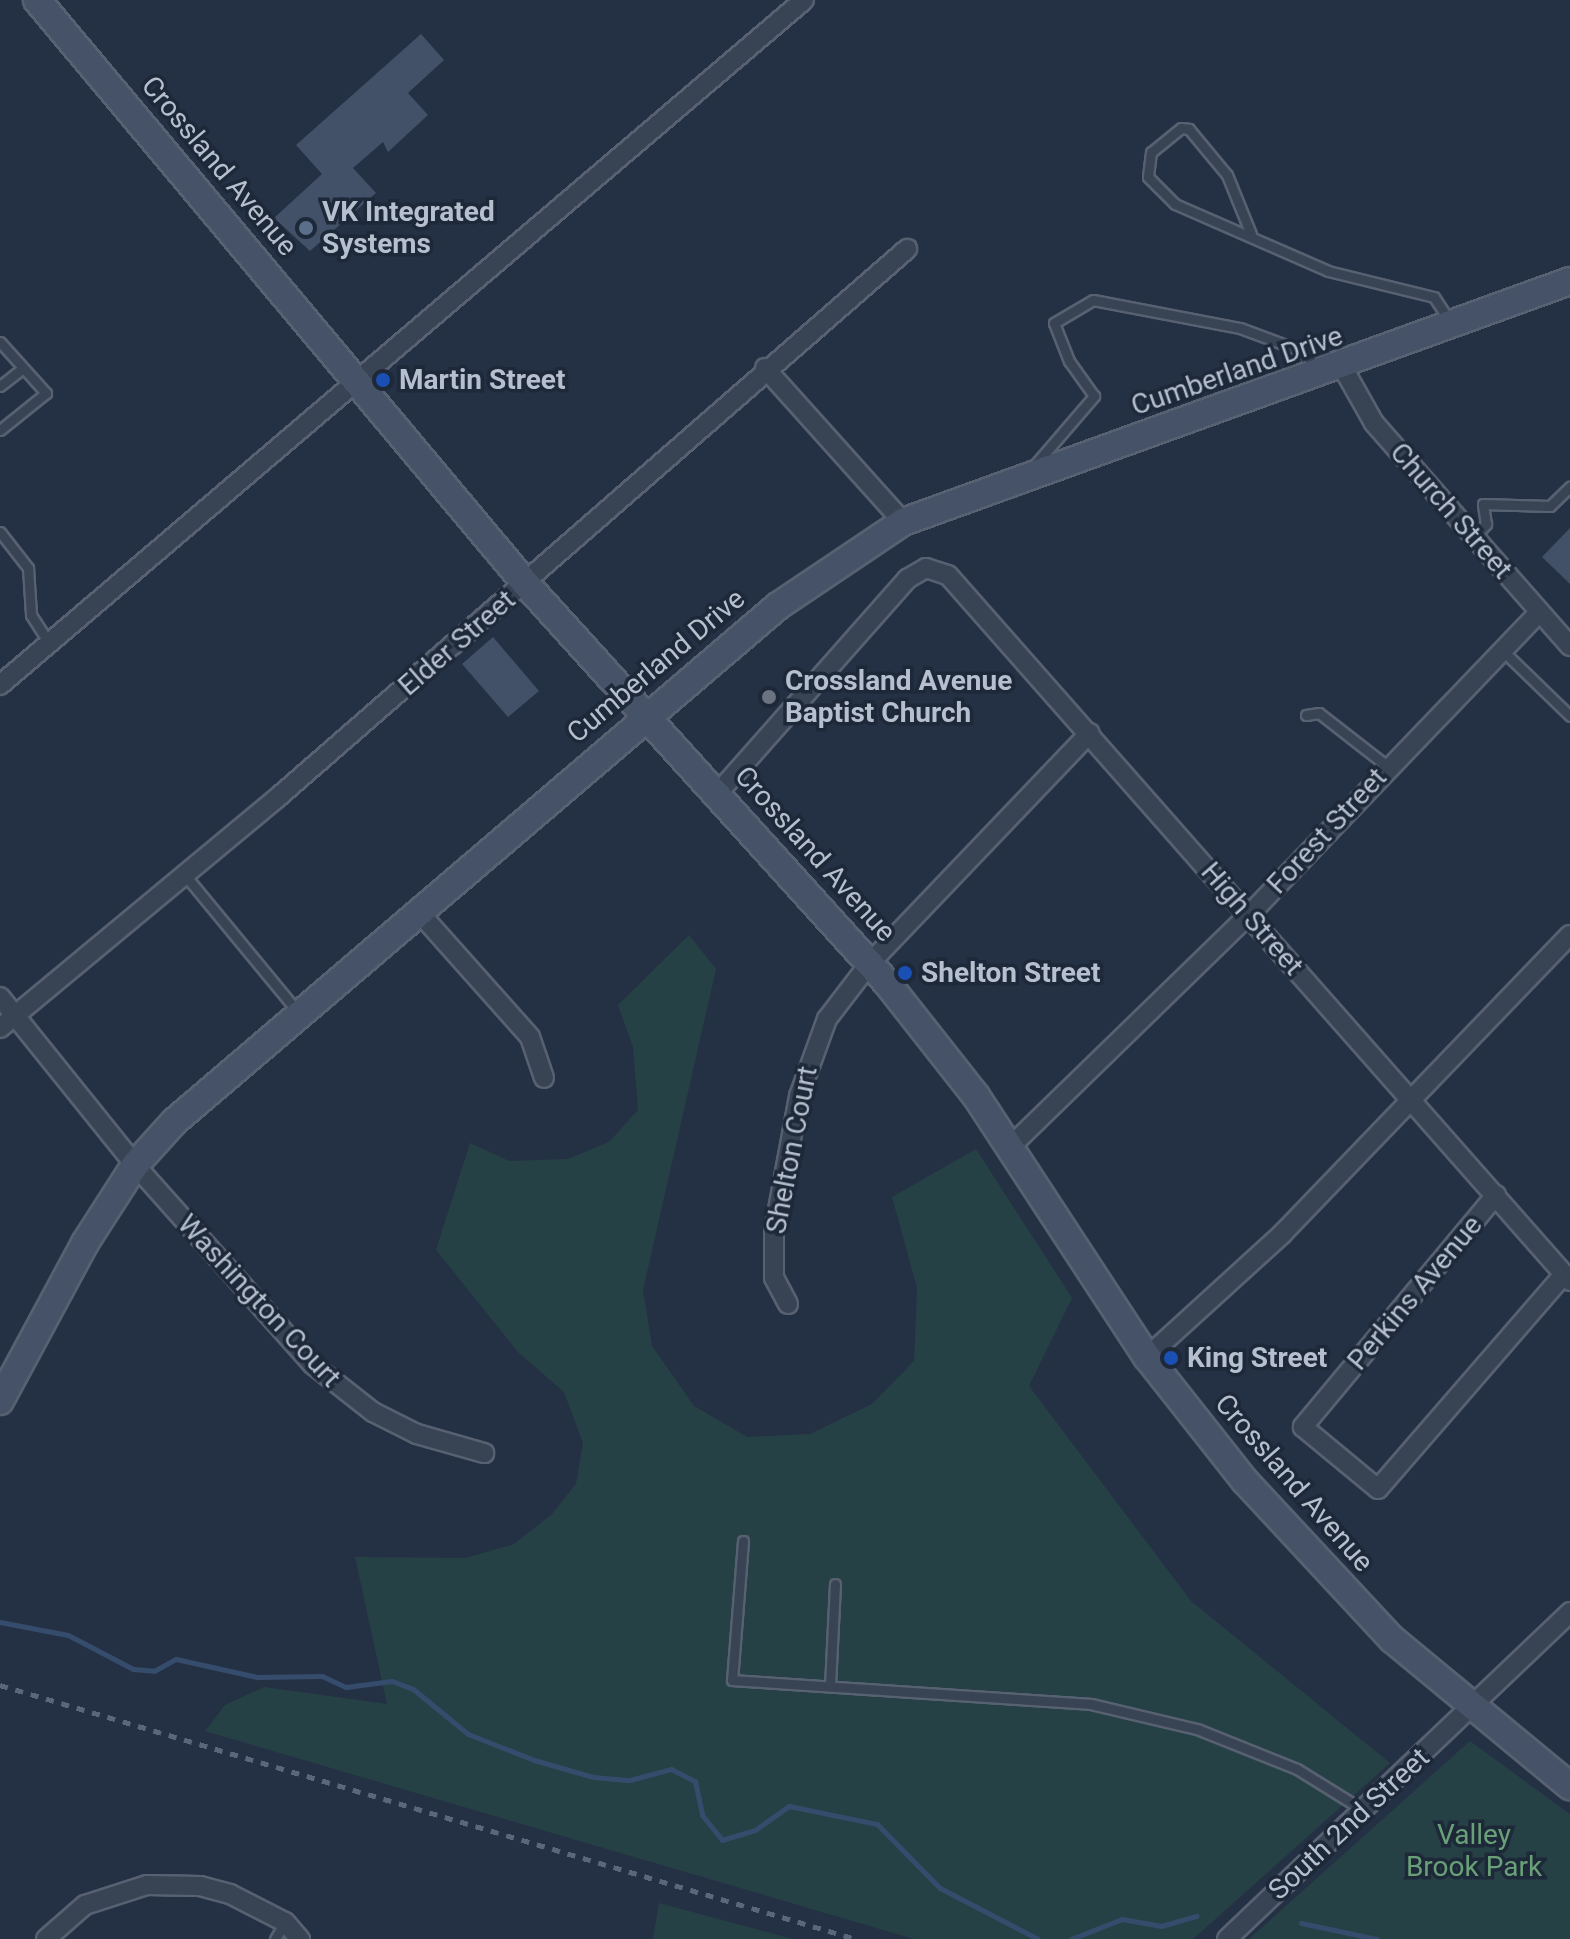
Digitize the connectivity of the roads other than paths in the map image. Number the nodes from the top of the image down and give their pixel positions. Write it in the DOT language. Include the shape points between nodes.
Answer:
graph roads {
  1 [pos="37,0"];
  2 [pos="804,0"];
  3 [pos="1251,234"];
  4 [pos="907,249"];
  5 [pos="1570,281"];
  6 [pos="1453,326"];
  7 [pos="0,342"];
  8 [pos="23,368"];
  9 [pos="765,368"];
  10 [pos="1334,371"];
  11 [pos="354,378"];
  12 [pos="0,386"];
  13 [pos="0,430"];
  14 [pos="1022,480"];
  15 [pos="1570,487"];
  16 [pos="903,522"];
  17 [pos="0,532"];
  18 [pos="1474,537"];
  19 [pos="526,584"];
  20 [pos="1539,613"];
  21 [pos="49,643"];
  22 [pos="1570,646"];
  23 [pos="1502,650"];
  24 [pos="0,685"];
  25 [pos="1306,715"];
  26 [pos="643,716"];
  27 [pos="1570,716"];
  28 [pos="1090,733"];
  29 [pos="1387,766"];
  30 [pos="718,793"];
  31 [pos="185,875"];
  32 [pos="417,910"];
  33 [pos="1249,915"];
  34 [pos="1570,935"];
  35 [pos="870,963"];
  36 [pos="0,997"];
  37 [pos="298,1012"];
  38 [pos="16,1015"];
  39 [pos="0,1028"];
  40 [pos="544,1078"];
  41 [pos="1410,1101"];
  42 [pos="1009,1148"];
  43 [pos="135,1165"];
  44 [pos="1496,1195"];
  45 [pos="1567,1278"];
  46 [pos="788,1304"];
  47 [pos="1147,1357"];
  48 [pos="0,1401"];
  49 [pos="484,1453"];
  50 [pos="743,1541"];
  51 [pos="835,1584"];
  52 [pos="1570,1612"];
  53 [pos="830,1686"];
  54 [pos="1473,1710"];
  55 [pos="1570,1786"];
  56 [pos="1363,1810"];
  57 [pos="285,1922"];
  58 [pos="46,1939"];
  59 [pos="275,1939"];
  60 [pos="300,1939"];
  61 [pos="1227,1939"];
  1 -- 11 [label="main road, Crossland Avenue"];
  2 -- 11 [label="street"];
  3 -- 3 [label="lane" via="1175,204 1148,177 1151,152 1181,128 1189,129 1227,175"];
  3 -- 6 [label="lane" via="1328,271 1434,297"];
  4 -- 9 [label="street, Elder Street"];
  5 -- 6 [label="main road, Cumberland Drive"];
  6 -- 10 [label="main road, Cumberland Drive"];
  7 -- 8 [label="lane"];
  8 -- 12 [label="lane"];
  8 -- 13 [label="lane" via="46,393"];
  9 -- 16 [label="street"];
  9 -- 19 [label="street, Elder Street"];
  10 -- 14 [label="main road, Cumberland Drive"];
  10 -- 14 [label="lane" via="1302,351 1240,328 1093,300 1054,323 1069,361 1094,396"];
  10 -- 18 [label="street, Church Street"];
  11 -- 19 [label="main road, Crossland Avenue"];
  11 -- 21 [label="street"];
  14 -- 16 [label="main road, Cumberland Drive"];
  15 -- 18 [label="lane" via="1550,506 1483,504 1486,524"];
  16 -- 26 [label="main road, Cumberland Drive" via="778,606"];
  17 -- 21 [label="lane" via="28,568 31,615"];
  18 -- 20 [label="street, Church Street"];
  19 -- 26 [label="main road, Crossland Avenue"];
  19 -- 31 [label="street, Elder Street"];
  20 -- 22 [label="street, Church Street"];
  20 -- 23 [label="street, Forest Street"];
  21 -- 24 [label="street"];
  23 -- 27 [label="lane"];
  23 -- 29 [label="street, Forest Street"];
  25 -- 29 [label="lane" via="1319,713"];
  26 -- 30 [label="main road, Crossland Avenue"];
  26 -- 32 [label="main road, Cumberland Drive"];
  28 -- 30 [label="street, High Street" via="960,584 926,568 896,590"];
  28 -- 33 [label="street, High Street"];
  28 -- 35 [label="street"];
  29 -- 33 [label="street, Forest Street"];
  30 -- 35 [label="main road, Crossland Avenue"];
  31 -- 37 [label="lane"];
  31 -- 38 [label="street, Elder Street"];
  32 -- 37 [label="main road, Cumberland Drive"];
  32 -- 40 [label="street" via="530,1037"];
  33 -- 41 [label="street, High Street"];
  33 -- 42 [label="street, Forest Street"];
  34 -- 41 [label="street"];
  35 -- 42 [label="main road, Crossland Avenue"];
  35 -- 46 [label="street, Shelton Court" via="827,1019 795,1110 772,1260"];
  36 -- 38 [label="street, Washington Court"];
  37 -- 43 [label="main road, Cumberland Drive" via="175,1121"];
  38 -- 39 [label="street, Elder Street"];
  38 -- 43 [label="street, Washington Court"];
  41 -- 44 [label="street, High Street"];
  41 -- 47 [label="street" via="1282,1234"];
  42 -- 47 [label="main road, Crossland Avenue"];
  43 -- 48 [label="main road, Cumberland Drive" via="85,1243"];
  43 -- 49 [label="street, Washington Court" via="342,1392 417,1434"];
  44 -- 45 [label="street, High Street"];
  44 -- 45 [label="street, Perkins Avenue" via="1303,1427 1378,1489"];
  47 -- 54 [label="main road, Crossland Avenue" via="1334,1580"];
  50 -- 53 [label="lane" via="732,1680"];
  51 -- 53 [label="lane"];
  52 -- 54 [label="street"];
  53 -- 56 [label="lane" via="1091,1704 1197,1729 1297,1769"];
  54 -- 55 [label="main road, Crossland Avenue"];
  54 -- 56 [label="street, South 2nd Street"];
  56 -- 61 [label="street, South 2nd Street"];
  57 -- 58 [label="street" via="230,1894 147,1885 85,1905"];
  57 -- 59 [label="lane"];
  57 -- 60 [label="street"];
}
